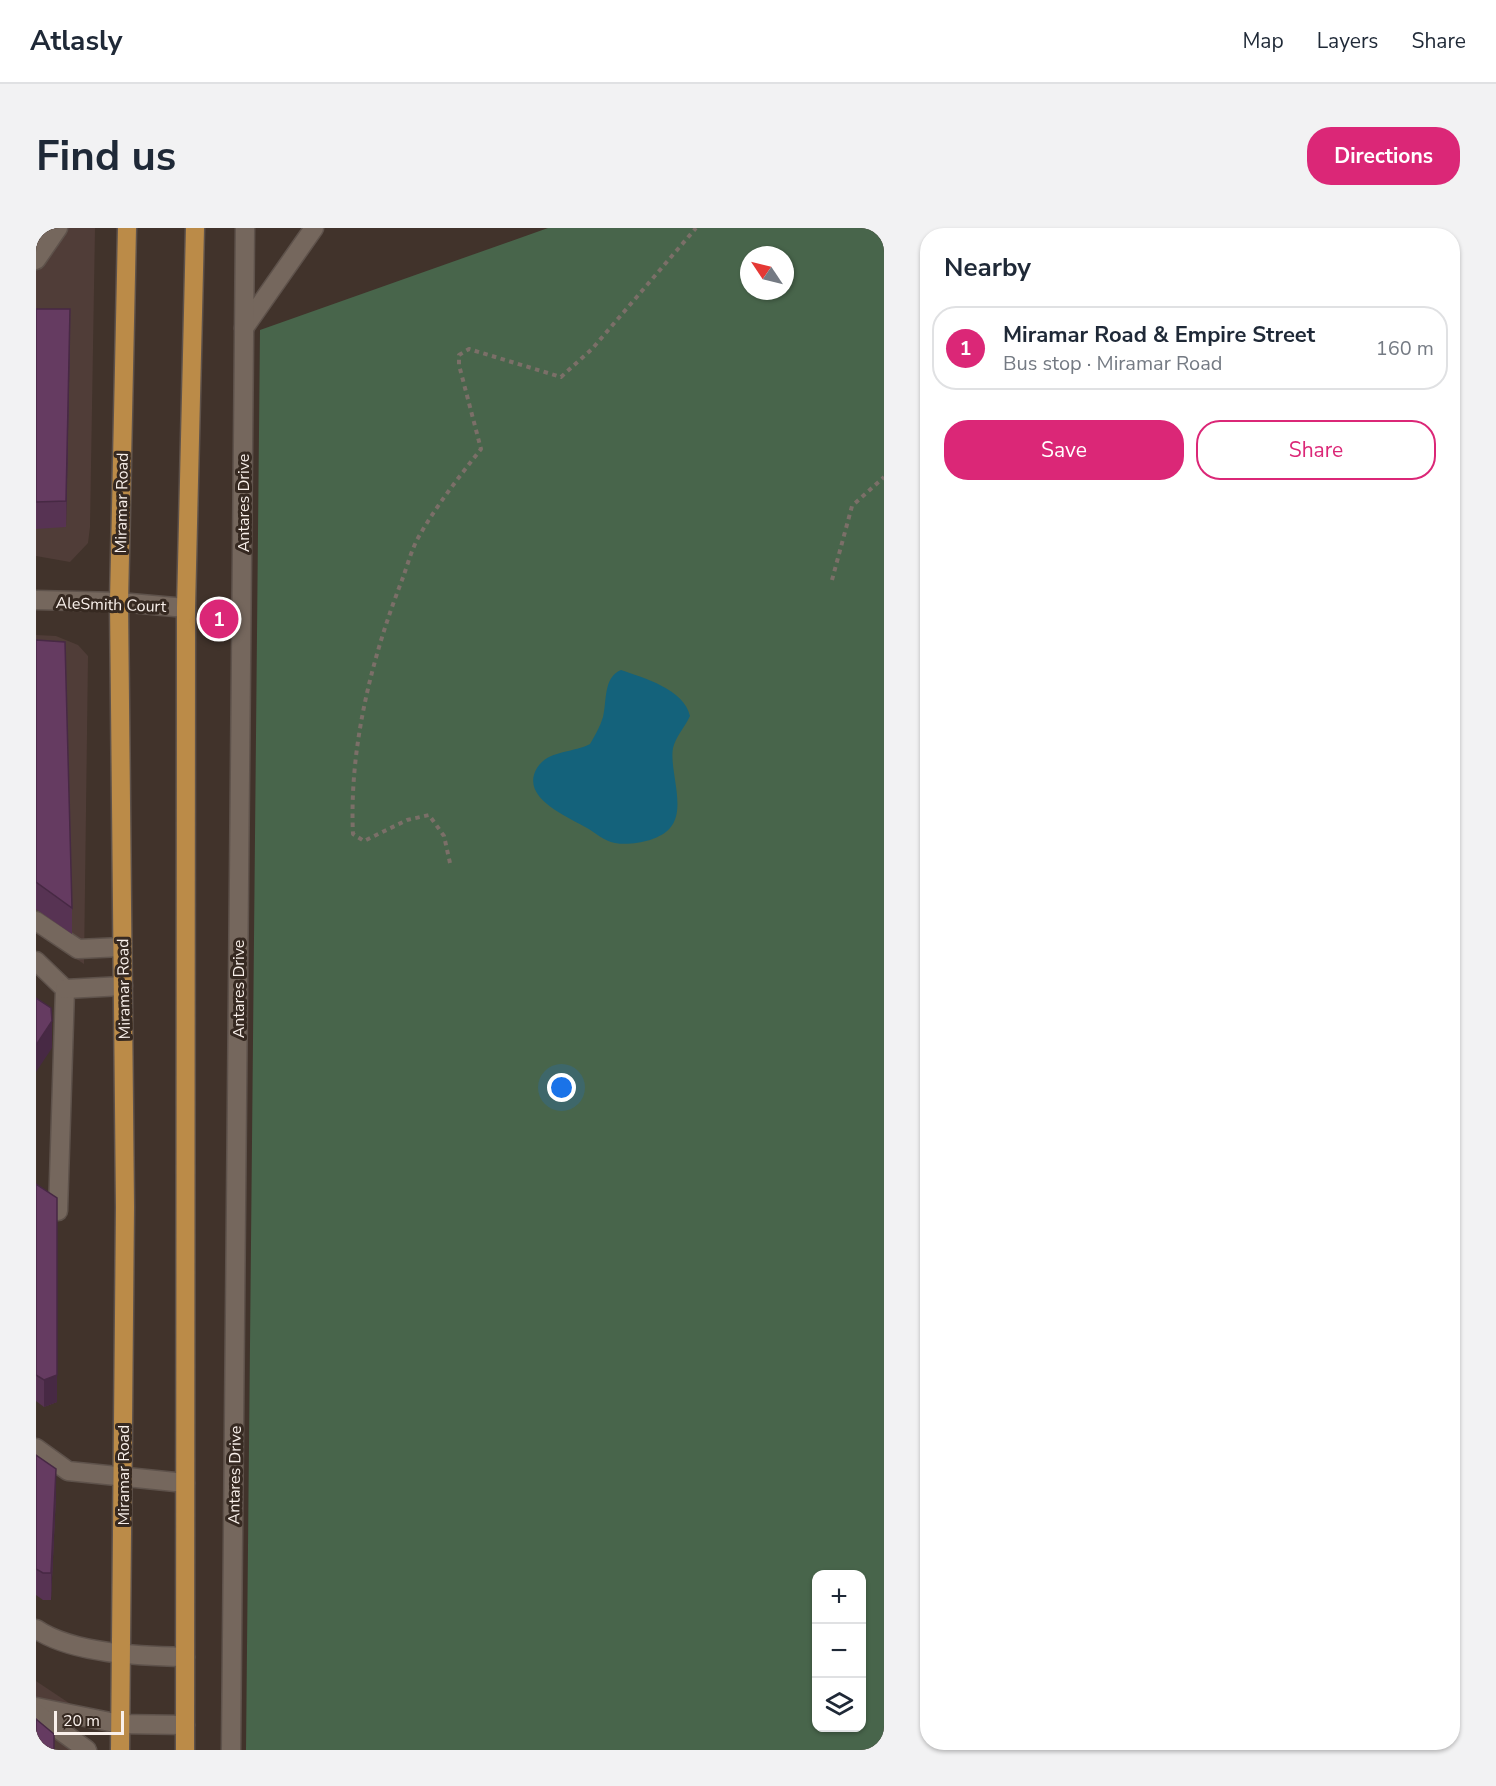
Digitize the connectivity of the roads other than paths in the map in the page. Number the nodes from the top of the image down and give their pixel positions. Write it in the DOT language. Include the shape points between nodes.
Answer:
graph roads {
  1 [pos="58,228"];
  2 [pos="127,228"];
  3 [pos="195,228"];
  4 [pos="245,228"];
  5 [pos="314,228"];
  6 [pos="36,260"];
  7 [pos="244,328"];
  8 [pos="36,600"];
  9 [pos="119,602"];
  10 [pos="186,608"];
  11 [pos="36,921"];
  12 [pos="122,947"];
  13 [pos="36,961"];
  14 [pos="123,987"];
  15 [pos="65,989"];
  16 [pos="58,1211"];
  17 [pos="36,1448"];
  18 [pos="123,1478"];
  19 [pos="185,1483"];
  20 [pos="36,1629"];
  21 [pos="122,1655"];
  22 [pos="185,1657"];
  23 [pos="36,1707"];
  24 [pos="36,1713"];
  25 [pos="120,1724"];
  26 [pos="185,1725"];
  27 [pos="87,1750"];
  28 [pos="120,1750"];
  29 [pos="185,1750"];
  30 [pos="231,1750"];
  1 -- 6 [label="street"];
  2 -- 9 [label="main road, Miramar Road"];
  3 -- 10 [label="main road"];
  4 -- 7 [label="street, Antares Drive"];
  5 -- 7 [label="street"];
  7 -- 30 [label="street, Antares Drive"];
  8 -- 9 [label="street, AleSmith Court"];
  9 -- 10 [label="street, AleSmith Court"];
  9 -- 12 [label="main road, Miramar Road"];
  10 -- 19 [label="main road"];
  11 -- 12 [label="street" via="78,949"];
  12 -- 14 [label="main road, Miramar Road"];
  13 -- 15 [label="street"];
  14 -- 15 [label="street"];
  14 -- 18 [label="main road, Miramar Road"];
  15 -- 16 [label="street"];
  17 -- 18 [label="street" via="68,1472"];
  18 -- 19 [label="street"];
  18 -- 21 [label="main road, Miramar Road"];
  19 -- 22 [label="main road"];
  20 -- 21 [label="street" via="48,1637"];
  21 -- 22 [label="street"];
  21 -- 25 [label="main road, Miramar Road"];
  22 -- 26 [label="main road"];
  23 -- 25 [label="street"];
  24 -- 27 [label="street"];
  25 -- 26 [label="street"];
  25 -- 28 [label="main road, Miramar Road"];
  26 -- 29 [label="main road"];
}
